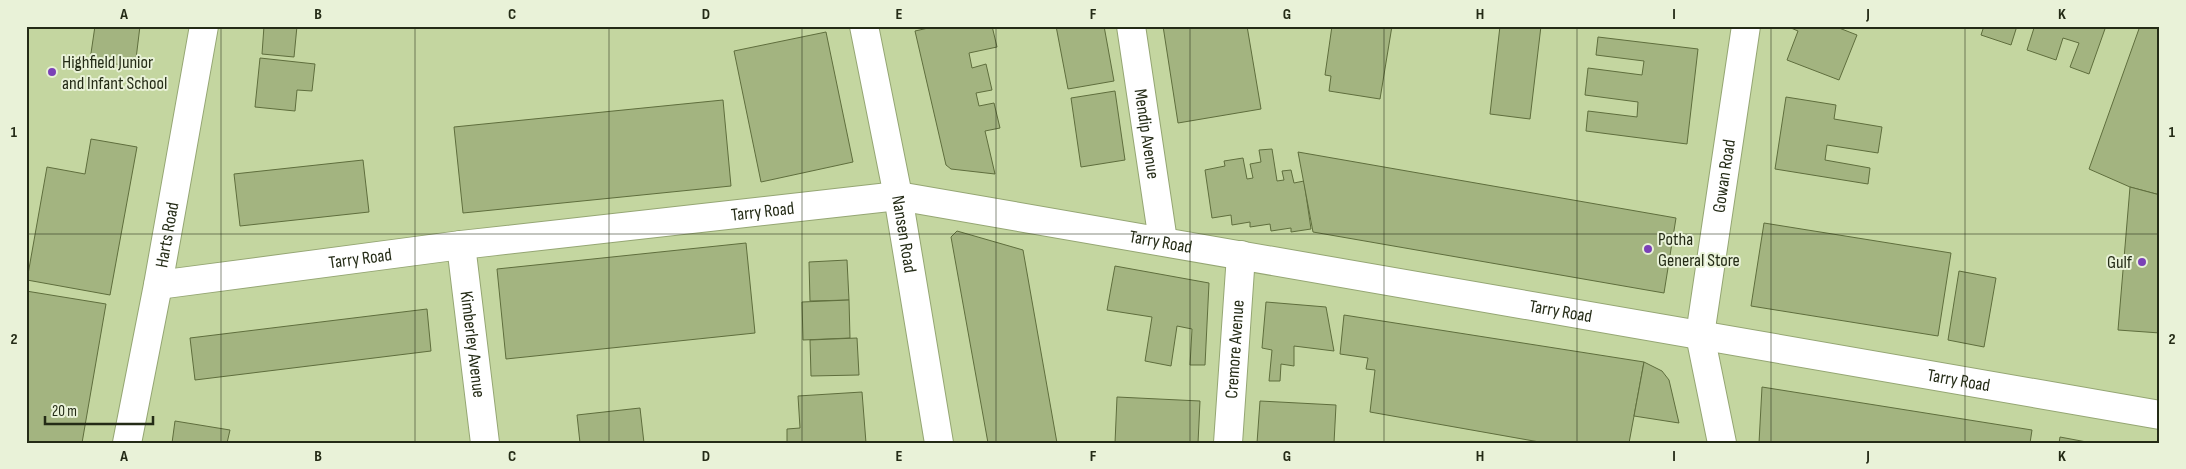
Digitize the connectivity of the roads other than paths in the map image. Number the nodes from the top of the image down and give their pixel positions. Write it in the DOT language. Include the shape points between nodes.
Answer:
graph roads {
  1 [pos="204,26"];
  2 [pos="864,26"];
  3 [pos="1131,26"];
  4 [pos="1746,26"];
  5 [pos="898,196"];
  6 [pos="1163,241"];
  7 [pos="461,245"];
  8 [pos="1241,255"];
  9 [pos="158,285"];
  10 [pos="1700,335"];
  11 [pos="2160,415"];
  12 [pos="127,443"];
  13 [pos="485,443"];
  14 [pos="939,443"];
  15 [pos="1228,443"];
  16 [pos="1722,443"];
  1 -- 9 [label="street, Harts Road"];
  2 -- 5 [label="street, Nansen Road"];
  3 -- 6 [label="street, Mendip Avenue"];
  4 -- 10 [label="street, Gowan Road"];
  5 -- 6 [label="street, Tarry Road"];
  5 -- 7 [label="street, Tarry Road"];
  5 -- 14 [label="street, Nansen Road"];
  6 -- 8 [label="street, Tarry Road"];
  7 -- 9 [label="street, Tarry Road"];
  7 -- 13 [label="street, Kimberley Avenue"];
  8 -- 10 [label="street, Tarry Road"];
  8 -- 15 [label="street, Cremore Avenue"];
  9 -- 12 [label="street, Harts Road"];
  10 -- 11 [label="street, Tarry Road"];
  10 -- 16 [label="street, Gowan Road"];
}
